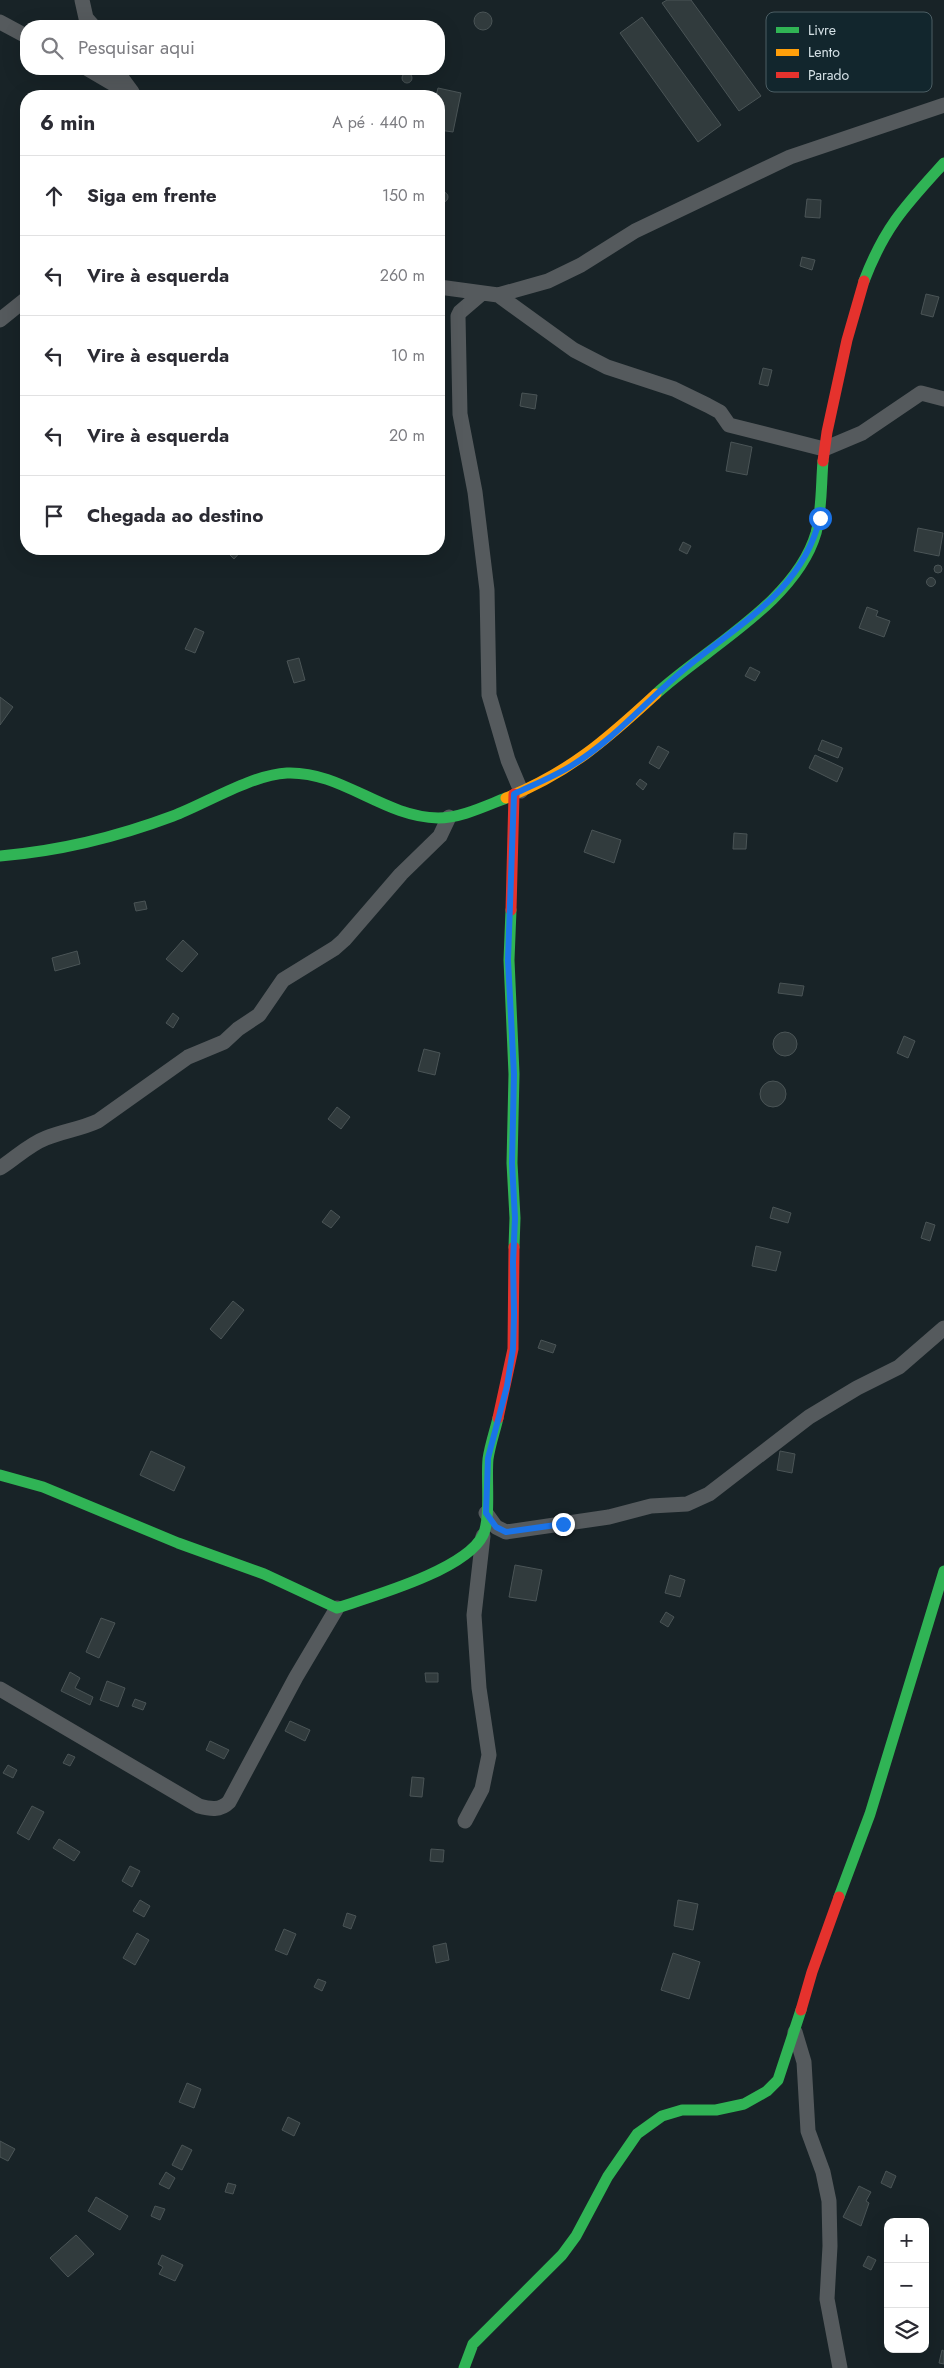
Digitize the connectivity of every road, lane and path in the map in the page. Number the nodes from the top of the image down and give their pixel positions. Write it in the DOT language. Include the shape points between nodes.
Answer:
graph roads {
  1 [pos="82,0"];
  2 [pos="88,20"];
  3 [pos="0,22"];
  4 [pos="20,33"];
  5 [pos="98,75"];
  6 [pos="119,75"];
  7 [pos="124,90"];
  8 [pos="130,90"];
  9 [pos="944,105"];
  10 [pos="944,163"];
  11 [pos="445,288"];
  12 [pos="482,294"];
  13 [pos="498,295"];
  14 [pos="20,304"];
  15 [pos="0,320"];
  16 [pos="944,399"];
  17 [pos="824,449"];
  18 [pos="517,793"];
  19 [pos="449,817"];
  20 [pos="0,856"];
  21 [pos="0,1168"];
  22 [pos="944,1328"];
  23 [pos="0,1475"];
  24 [pos="486,1513"];
  25 [pos="506,1532"];
  26 [pos="483,1535"];
  27 [pos="944,1571"];
  28 [pos="337,1608"];
  29 [pos="0,1689"];
  30 [pos="465,1821"];
  31 [pos="795,2032"];
  32 [pos="464,2368"];
  33 [pos="840,2368"];
  1 -- 2 [label="street"];
  3 -- 4 [label="street"];
  5 -- 7 [label="street"];
  6 -- 8 [label="street"];
  9 -- 13 [label="street" via="790,157 635,231 581,265 548,280"];
  10 -- 17 [label="street" via="901,210 876,252 854,310"];
  11 -- 12 [label="street"];
  12 -- 13 [label="street"];
  12 -- 18 [label="street" via="458,316 460,414 475,492 484,566 489,695"];
  13 -- 17 [label="street" via="574,350 607,367 674,389 720,412 729,425"];
  14 -- 15 [label="street"];
  16 -- 17 [label="street" via="921,393 862,433"];
  17 -- 18 [label="street" via="817,528 806,558 788,580 759,610 686,667 595,748 572,765"];
  18 -- 19 [label="street"];
  18 -- 24 [label="street" via="508,960 514,1074 513,1349 488,1458"];
  19 -- 20 [label="street" via="416,817 357,790 306,772 295,772 247,783 176,814 86,843"];
  19 -- 21 [label="street" via="440,836 400,874 344,940 283,980 259,1015 224,1042 188,1057 98,1121 29,1146"];
  22 -- 25 [label="street" via="899,1368 857,1388 809,1417 697,1500"];
  23 -- 28 [label="street" via="43,1487 178,1543 264,1574"];
  24 -- 25 [label="street" via="496,1527"];
  24 -- 26 [label="street"];
  25 -- 26 [label="street"];
  26 -- 28 [label="street" via="465,1554 437,1572"];
  26 -- 30 [label="street" via="474,1615 479,1688 489,1755 482,1789"];
  27 -- 31 [label="street" via="870,1814 812,1972"];
  28 -- 29 [label="street" via="229,1802 217,1809 199,1806"];
  31 -- 32 [label="street" via="778,2080 767,2091 744,2104 716,2110 682,2110 662,2116 637,2134 608,2176 576,2236 562,2255 473,2344"];
  31 -- 33 [label="street" via="804,2062 808,2131 823,2172 829,2201 827,2299"];
}
